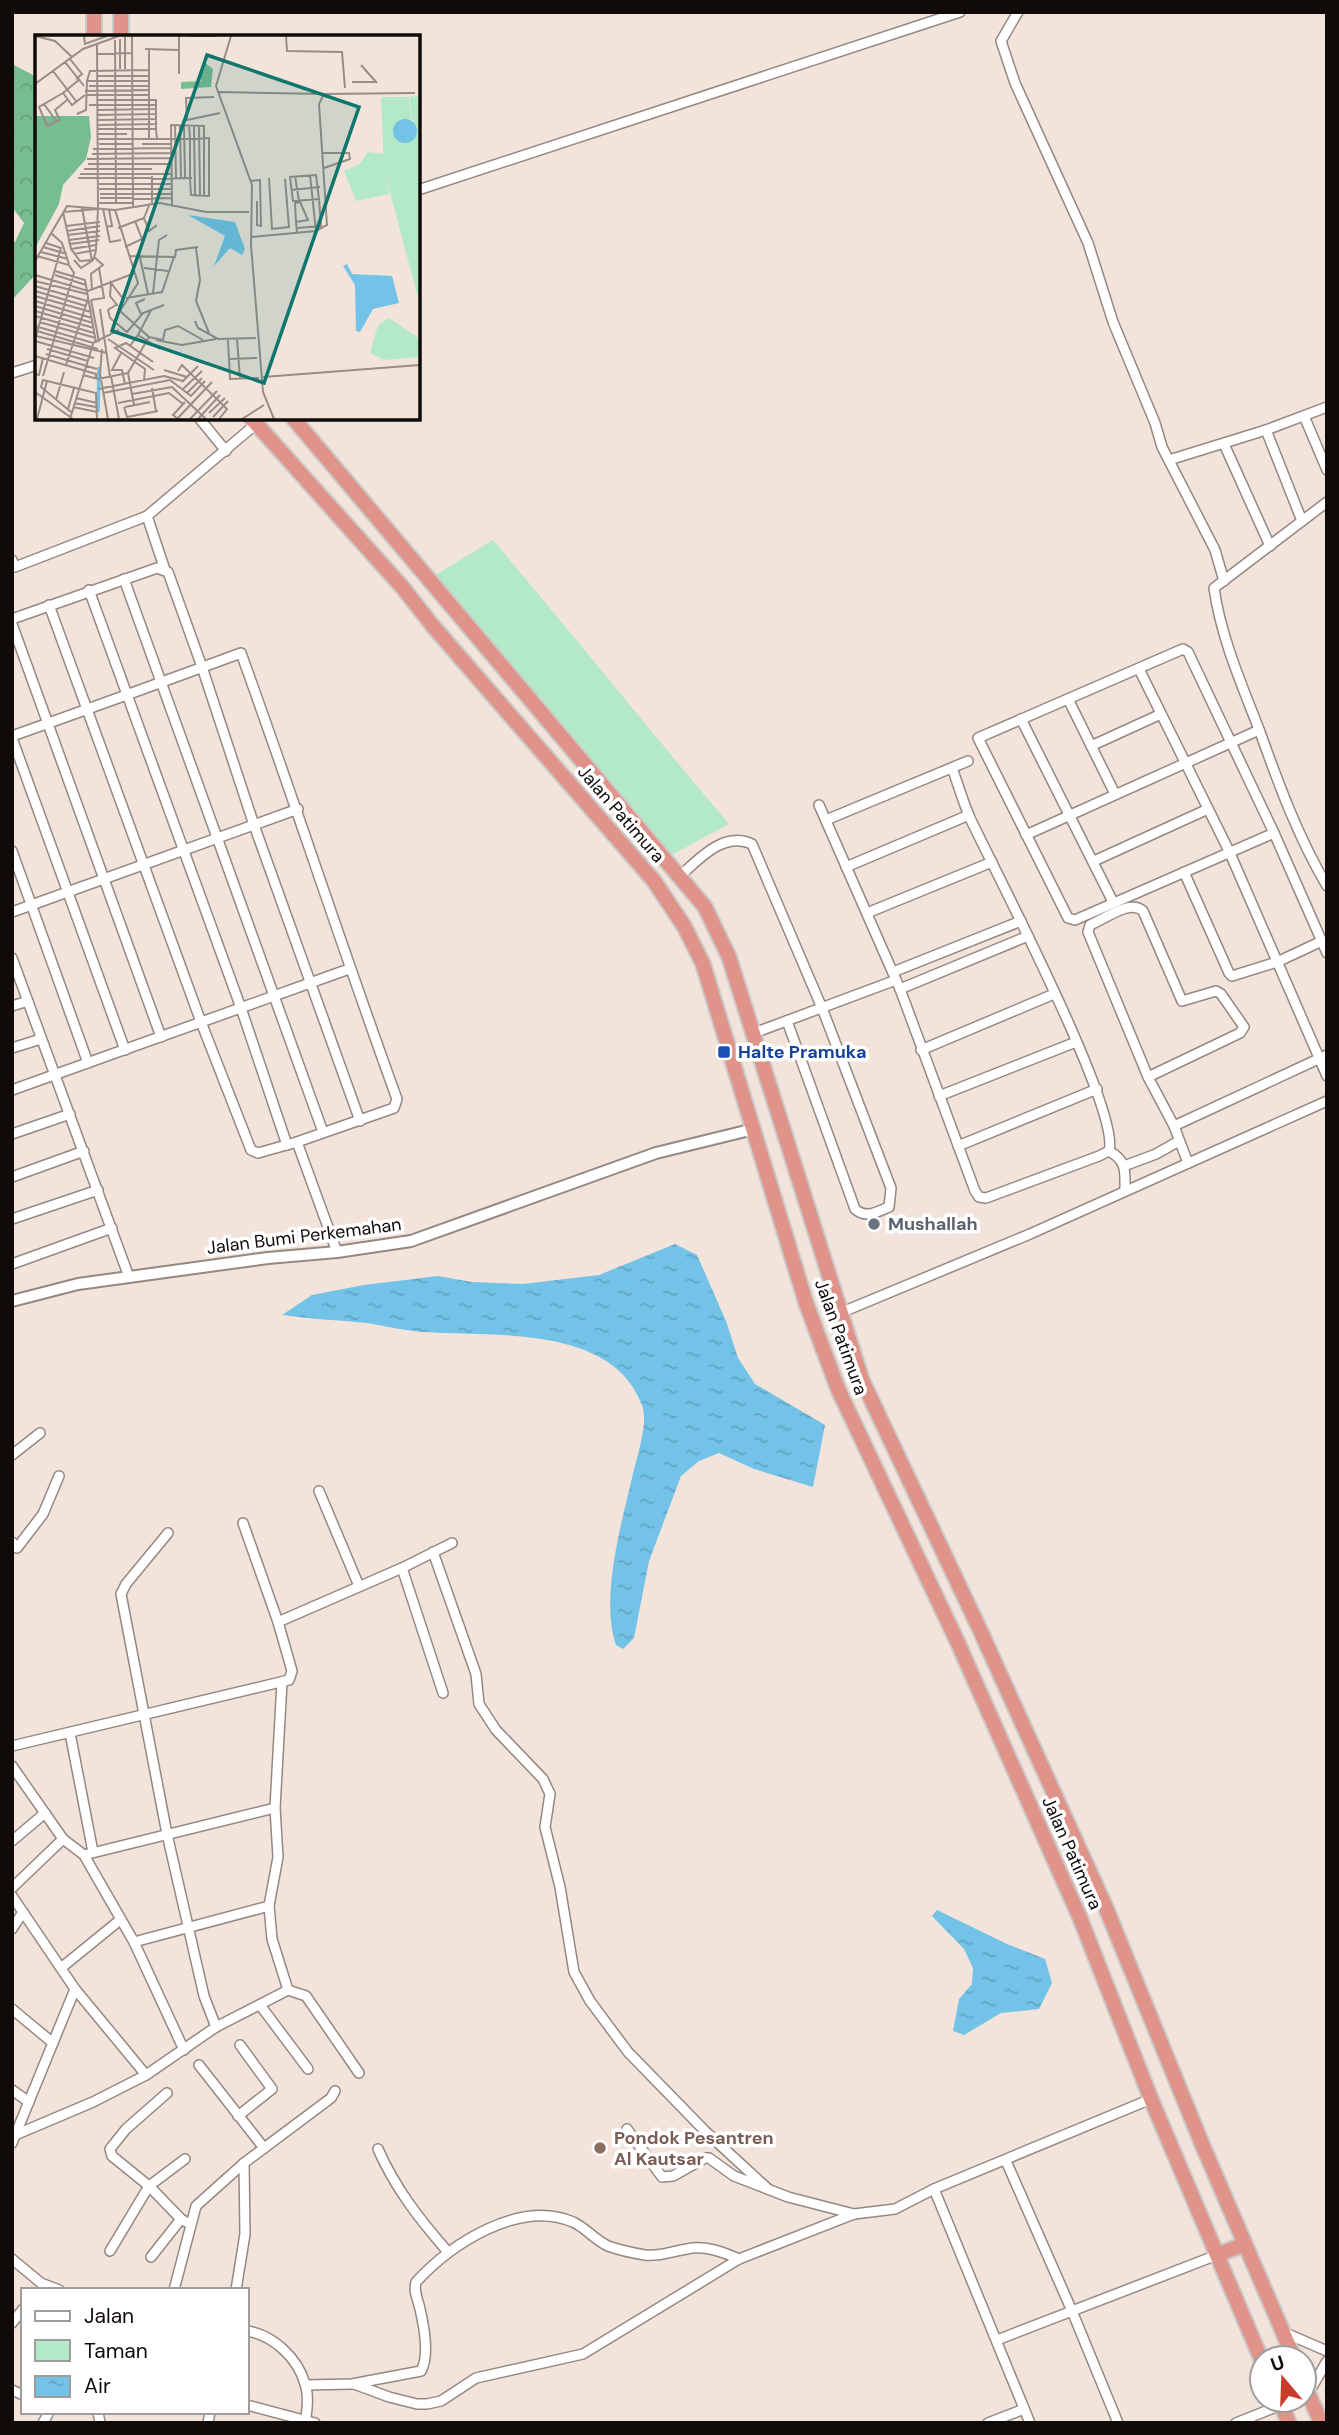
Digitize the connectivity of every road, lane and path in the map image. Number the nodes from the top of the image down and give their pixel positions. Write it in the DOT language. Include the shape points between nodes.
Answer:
graph roads {
  1 [pos="94,12"];
  2 [pos="121,12"];
  3 [pos="960,12"];
  4 [pos="1018,12"];
  5 [pos="94,35"];
  6 [pos="121,35"];
  7 [pos="420,189"];
  8 [pos="35,366"];
  9 [pos="12,373"];
  10 [pos="1327,407"];
  11 [pos="1304,416"];
  12 [pos="201,420"];
  13 [pos="295,420"];
  14 [pos="254,421"];
  15 [pos="1266,430"];
  16 [pos="1224,444"];
  17 [pos="226,450"];
  18 [pos="1169,460"];
  19 [pos="1327,470"];
  20 [pos="1327,502"];
  21 [pos="147,516"];
  22 [pos="1302,522"];
  23 [pos="1270,546"];
  24 [pos="13,565"];
  25 [pos="165,569"];
  26 [pos="124,579"];
  27 [pos="1224,581"];
  28 [pos="89,590"];
  29 [pos="49,604"];
  30 [pos="12,618"];
  31 [pos="12,624"];
  32 [pos="202,667"];
  33 [pos="1139,669"];
  34 [pos="162,682"];
  35 [pos="126,695"];
  36 [pos="1068,699"];
  37 [pos="87,709"];
  38 [pos="1161,714"];
  39 [pos="1021,719"];
  40 [pos="48,723"];
  41 [pos="549,724"];
  42 [pos="1259,730"];
  43 [pos="12,737"];
  44 [pos="531,740"];
  45 [pos="1231,741"];
  46 [pos="1091,746"];
  47 [pos="968,761"];
  48 [pos="1185,762"];
  49 [pos="952,768"];
  50 [pos="1115,794"];
  51 [pos="819,805"];
  52 [pos="298,809"];
  53 [pos="1208,809"];
  54 [pos="1070,815"];
  55 [pos="969,816"];
  56 [pos="826,820"];
  57 [pos="254,825"];
  58 [pos="1274,834"];
  59 [pos="1026,835"];
  60 [pos="218,838"];
  61 [pos="12,851"];
  62 [pos="182,851"];
  63 [pos="1229,851"];
  64 [pos="1094,861"];
  65 [pos="992,862"];
  66 [pos="143,865"];
  67 [pos="846,867"];
  68 [pos="1184,872"];
  69 [pos="680,876"];
  70 [pos="104,879"];
  71 [pos="1327,886"];
  72 [pos="68,892"];
  73 [pos="1113,902"];
  74 [pos="32,905"];
  75 [pos="12,912"];
  76 [pos="867,913"];
  77 [pos="1021,921"];
  78 [pos="1028,936"];
  79 [pos="1322,941"];
  80 [pos="1327,953"];
  81 [pos="12,958"];
  82 [pos="1277,961"];
  83 [pos="349,969"];
  84 [pos="896,980"];
  85 [pos="312,982"];
  86 [pos="1054,994"];
  87 [pos="274,996"];
  88 [pos="28,1001"];
  89 [pos="12,1006"];
  90 [pos="241,1008"];
  91 [pos="822,1008"];
  92 [pos="787,1021"];
  93 [pos="201,1022"];
  94 [pos="754,1034"];
  95 [pos="161,1037"];
  96 [pos="41,1039"];
  97 [pos="1076,1042"];
  98 [pos="12,1048"];
  99 [pos="125,1049"];
  100 [pos="921,1050"];
  101 [pos="1323,1057"];
  102 [pos="88,1063"];
  103 [pos="54,1075"];
  104 [pos="1327,1076"];
  105 [pos="1148,1077"];
  106 [pos="1097,1089"];
  107 [pos="12,1090"];
  108 [pos="939,1096"];
  109 [pos="1327,1101"];
  110 [pos="70,1114"];
  111 [pos="360,1121"];
  112 [pos="1174,1126"];
  113 [pos="754,1129"];
  114 [pos="323,1132"];
  115 [pos="12,1134"];
  116 [pos="1179,1141"];
  117 [pos="292,1143"];
  118 [pos="958,1146"];
  119 [pos="84,1151"];
  120 [pos="1109,1151"];
  121 [pos="1188,1163"];
  122 [pos="1124,1166"];
  123 [pos="12,1177"];
  124 [pos="1125,1190"];
  125 [pos="98,1191"];
  126 [pos="12,1219"];
  127 [pos="112,1228"];
  128 [pos="337,1252"];
  129 [pos="12,1264"];
  130 [pos="128,1277"];
  131 [pos="12,1301"];
  132 [pos="840,1313"];
  133 [pos="40,1433"];
  134 [pos="12,1455"];
  135 [pos="59,1476"];
  136 [pos="319,1491"];
  137 [pos="243,1523"];
  138 [pos="168,1534"];
  139 [pos="452,1543"];
  140 [pos="14,1549"];
  141 [pos="433,1552"];
  142 [pos="402,1568"];
  143 [pos="359,1586"];
  144 [pos="278,1622"];
  145 [pos="282,1682"];
  146 [pos="443,1693"];
  147 [pos="143,1716"];
  148 [pos="69,1733"];
  149 [pos="12,1746"];
  150 [pos="12,1766"];
  151 [pos="275,1808"];
  152 [pos="45,1813"];
  153 [pos="167,1834"];
  154 [pos="63,1839"];
  155 [pos="12,1841"];
  156 [pos="88,1854"];
  157 [pos="12,1888"];
  158 [pos="12,1896"];
  159 [pos="270,1906"];
  160 [pos="23,1912"];
  161 [pos="120,1920"];
  162 [pos="12,1929"];
  163 [pos="189,1929"];
  164 [pos="134,1942"];
  165 [pos="61,1968"];
  166 [pos="75,1989"];
  167 [pos="288,1990"];
  168 [pos="260,2005"];
  169 [pos="12,2009"];
  170 [pos="216,2027"];
  171 [pos="53,2043"];
  172 [pos="240,2045"];
  173 [pos="184,2050"];
  174 [pos="199,2065"];
  175 [pos="309,2069"];
  176 [pos="359,2073"];
  177 [pos="146,2075"];
  178 [pos="12,2091"];
  179 [pos="335,2091"];
  180 [pos="167,2093"];
  181 [pos="1151,2099"];
  182 [pos="29,2102"];
  183 [pos="238,2116"];
  184 [pos="627,2129"];
  185 [pos="14,2139"];
  186 [pos="264,2148"];
  187 [pos="379,2148"];
  188 [pos="185,2159"];
  189 [pos="1006,2161"];
  190 [pos="244,2163"];
  191 [pos="149,2186"];
  192 [pos="768,2189"];
  193 [pos="934,2189"];
  194 [pos="854,2214"];
  195 [pos="181,2219"];
  196 [pos="191,2225"];
  197 [pos="1244,2245"];
  198 [pos="110,2251"];
  199 [pos="448,2252"];
  200 [pos="1217,2255"];
  201 [pos="151,2257"];
  202 [pos="12,2259"];
  203 [pos="739,2259"];
  204 [pos="39,2286"];
  205 [pos="175,2288"];
  206 [pos="236,2288"];
  207 [pos="1072,2311"];
  208 [pos="248,2332"];
  209 [pos="1283,2332"];
  210 [pos="997,2340"];
  211 [pos="1255,2344"];
  212 [pos="1288,2344"];
  213 [pos="1327,2351"];
  214 [pos="352,2384"];
  215 [pos="306,2385"];
  216 [pos="248,2405"];
  217 [pos="1024,2409"];
  218 [pos="1256,2414"];
  219 [pos="309,2422"];
  220 [pos="988,2423"];
  221 [pos="1030,2423"];
  222 [pos="1118,2423"];
  223 [pos="1236,2423"];
  1 -- 5 [label="highway"];
  2 -- 6 [label="highway"];
  3 -- 7 [label="street"];
  4 -- 18 [label="street" via="1001,41 1015,83 1087,243 1113,322"];
  8 -- 9 [label="street"];
  10 -- 11 [label="street"];
  11 -- 15 [label="street"];
  11 -- 19 [label="street"];
  12 -- 17 [label="street"];
  13 -- 41 [label="highway, Jalan Patimura"];
  14 -- 17 [label="street"];
  14 -- 44 [label="highway, Jalan Patimura"];
  15 -- 16 [label="street"];
  15 -- 22 [label="street"];
  16 -- 18 [label="street"];
  16 -- 23 [label="street"];
  17 -- 21 [label="street"];
  18 -- 27 [label="street" via="1214,550"];
  20 -- 22 [label="street"];
  21 -- 24 [label="street"];
  21 -- 25 [label="street"];
  22 -- 23 [label="street"];
  23 -- 27 [label="street"];
  25 -- 26 [label="street"];
  25 -- 32 [label="street"];
  26 -- 28 [label="street"];
  26 -- 34 [label="street"];
  27 -- 42 [label="street" via="1214,588 1221,624"];
  28 -- 29 [label="street"];
  28 -- 35 [label="street"];
  29 -- 30 [label="street"];
  29 -- 37 [label="street"];
  31 -- 40 [label="street"];
  32 -- 34 [label="street"];
  32 -- 52 [label="street" via="241,653"];
  32 -- 57 [label="street"];
  33 -- 36 [label="street"];
  33 -- 38 [label="street"];
  33 -- 45 [label="street" via="1185,649"];
  34 -- 35 [label="street"];
  34 -- 60 [label="street"];
  35 -- 37 [label="street"];
  35 -- 62 [label="street"];
  36 -- 39 [label="street"];
  36 -- 46 [label="street"];
  37 -- 40 [label="street"];
  37 -- 66 [label="street"];
  38 -- 46 [label="street"];
  38 -- 48 [label="street"];
  39 -- 54 [label="street"];
  39 -- 59 [label="street" via="978,737"];
  40 -- 43 [label="street"];
  40 -- 70 [label="street"];
  41 -- 44 [label="highway"];
  41 -- 69 [label="highway, Jalan Patimura"];
  42 -- 45 [label="street"];
  42 -- 71 [label="street" via="1305,848"];
  43 -- 72 [label="street"];
  44 -- 113 [label="highway, Jalan Patimura" via="654,881 684,926 703,964"];
  45 -- 48 [label="street"];
  45 -- 58 [label="street"];
  46 -- 50 [label="street"];
  47 -- 49 [label="street"];
  48 -- 50 [label="street"];
  48 -- 53 [label="street"];
  49 -- 55 [label="street"];
  49 -- 56 [label="street"];
  50 -- 54 [label="street"];
  51 -- 56 [label="street"];
  52 -- 57 [label="street"];
  52 -- 83 [label="street"];
  53 -- 63 [label="street"];
  53 -- 64 [label="street"];
  54 -- 59 [label="street"];
  54 -- 64 [label="street"];
  55 -- 65 [label="street"];
  55 -- 67 [label="street"];
  56 -- 67 [label="street"];
  57 -- 60 [label="street"];
  57 -- 85 [label="street"];
  58 -- 63 [label="street"];
  58 -- 79 [label="street"];
  59 -- 73 [label="street" via="1068,918 1075,920"];
  60 -- 62 [label="street"];
  60 -- 87 [label="street"];
  61 -- 74 [label="street"];
  62 -- 66 [label="street"];
  62 -- 90 [label="street"];
  63 -- 68 [label="street"];
  63 -- 82 [label="street"];
  64 -- 73 [label="street"];
  65 -- 76 [label="street"];
  65 -- 77 [label="street"];
  66 -- 70 [label="street"];
  66 -- 93 [label="street"];
  67 -- 76 [label="street"];
  68 -- 73 [label="street"];
  68 -- 82 [label="street" via="1229,973"];
  69 -- 91 [label="street" via="708,850 741,839 752,844"];
  69 -- 94 [label="highway, Jalan Patimura" via="705,907 729,957"];
  70 -- 72 [label="street"];
  70 -- 95 [label="street"];
  72 -- 74 [label="street"];
  72 -- 99 [label="street"];
  74 -- 75 [label="street"];
  74 -- 102 [label="street"];
  76 -- 84 [label="street"];
  77 -- 78 [label="street"];
  77 -- 84 [label="street"];
  78 -- 84 [label="street"];
  78 -- 86 [label="street"];
  79 -- 80 [label="street"];
  79 -- 82 [label="street"];
  81 -- 88 [label="street"];
  82 -- 101 [label="street"];
  83 -- 85 [label="street"];
  83 -- 111 [label="street" via="397,1102 389,1111"];
  84 -- 91 [label="street"];
  84 -- 100 [label="street"];
  85 -- 87 [label="street"];
  85 -- 111 [label="street"];
  86 -- 97 [label="street"];
  86 -- 100 [label="street"];
  87 -- 90 [label="street"];
  87 -- 114 [label="street"];
  88 -- 89 [label="street"];
  88 -- 96 [label="street"];
  90 -- 93 [label="street"];
  90 -- 117 [label="street"];
  91 -- 92 [label="street"];
  91 -- 92 [label="street" via="891,1188 889,1207 868,1215 855,1209"];
  92 -- 94 [label="street"];
  93 -- 95 [label="street"];
  93 -- 117 [label="street" via="251,1150 258,1153"];
  94 -- 132 [label="highway, Jalan Patimura"];
  95 -- 99 [label="street"];
  96 -- 98 [label="street"];
  96 -- 103 [label="street"];
  97 -- 106 [label="street"];
  97 -- 108 [label="street"];
  99 -- 102 [label="street"];
  100 -- 108 [label="street"];
  101 -- 104 [label="street"];
  101 -- 112 [label="street"];
  102 -- 103 [label="street"];
  103 -- 107 [label="street"];
  103 -- 110 [label="street"];
  105 -- 105 [label="street" via="1088,929 1131,906 1143,911 1182,1001 1216,991 1244,1027"];
  105 -- 112 [label="street"];
  106 -- 118 [label="street"];
  106 -- 120 [label="street" via="1111,1139"];
  108 -- 118 [label="street"];
  109 -- 121 [label="street"];
  110 -- 115 [label="street"];
  110 -- 119 [label="street"];
  111 -- 114 [label="street"];
  112 -- 116 [label="street"];
  113 -- 128 [label="street, Jalan Bumi Perkemahan" via="656,1153 411,1241"];
  113 -- 181 [label="highway, Jalan Patimura" via="806,1303 838,1389 1080,1918"];
  114 -- 117 [label="street"];
  116 -- 121 [label="street"];
  116 -- 122 [label="street"];
  117 -- 128 [label="street"];
  118 -- 120 [label="street" via="982,1198"];
  119 -- 123 [label="street"];
  119 -- 125 [label="street"];
  120 -- 122 [label="street"];
  121 -- 124 [label="street"];
  122 -- 124 [label="street"];
  124 -- 132 [label="street"];
  125 -- 126 [label="street"];
  125 -- 127 [label="street"];
  127 -- 129 [label="street"];
  127 -- 130 [label="street"];
  128 -- 130 [label="street, Jalan Bumi Perkemahan"];
  130 -- 131 [label="street, Jalan Bumi Perkemahan"];
  132 -- 197 [label="highway, Jalan Patimura" via="862,1380 1106,1908"];
  133 -- 134 [label="street"];
  135 -- 140 [label="street" via="43,1514"];
  136 -- 143 [label="street"];
  137 -- 144 [label="street"];
  138 -- 147 [label="street" via="121,1594"];
  139 -- 141 [label="street"];
  141 -- 142 [label="street"];
  141 -- 192 [label="street" via="476,1674 479,1704 496,1730 543,1779 550,1794 545,1827 574,1972 628,2052"];
  142 -- 143 [label="street"];
  142 -- 146 [label="street"];
  143 -- 144 [label="street"];
  144 -- 145 [label="street" via="292,1671 292,1677"];
  145 -- 147 [label="street"];
  145 -- 151 [label="street"];
  147 -- 148 [label="street"];
  147 -- 153 [label="street"];
  148 -- 149 [label="street"];
  148 -- 156 [label="street"];
  150 -- 152 [label="street"];
  151 -- 153 [label="street"];
  151 -- 159 [label="street" via="278,1857"];
  152 -- 154 [label="street"];
  152 -- 155 [label="street"];
  153 -- 156 [label="street"];
  153 -- 163 [label="street"];
  154 -- 156 [label="street"];
  154 -- 157 [label="street"];
  156 -- 161 [label="street"];
  158 -- 160 [label="street"];
  159 -- 163 [label="street"];
  159 -- 167 [label="street" via="272,1938"];
  160 -- 162 [label="street"];
  160 -- 165 [label="street"];
  161 -- 164 [label="street"];
  161 -- 165 [label="street"];
  163 -- 164 [label="street"];
  163 -- 170 [label="street"];
  164 -- 173 [label="street"];
  165 -- 166 [label="street"];
  166 -- 171 [label="street"];
  166 -- 177 [label="street"];
  167 -- 168 [label="street"];
  167 -- 176 [label="street" via="306,1996"];
  168 -- 170 [label="street"];
  168 -- 175 [label="street"];
  169 -- 171 [label="street"];
  170 -- 173 [label="street"];
  171 -- 182 [label="street"];
  172 -- 183 [label="street" via="272,2089"];
  173 -- 177 [label="street"];
  174 -- 183 [label="street"];
  177 -- 185 [label="street"];
  178 -- 182 [label="street"];
  179 -- 186 [label="street"];
  180 -- 191 [label="street" via="110,2149 112,2156"];
  181 -- 189 [label="street"];
  181 -- 200 [label="highway, Jalan Patimura"];
  182 -- 185 [label="street"];
  183 -- 186 [label="street"];
  184 -- 192 [label="street" via="662,2177 706,2158 734,2176"];
  186 -- 190 [label="street"];
  187 -- 199 [label="street" via="391,2178"];
  188 -- 191 [label="street"];
  189 -- 193 [label="street"];
  189 -- 207 [label="street"];
  190 -- 196 [label="street" via="196,2206"];
  190 -- 206 [label="street" via="245,2234"];
  191 -- 195 [label="street"];
  191 -- 198 [label="street"];
  192 -- 194 [label="street"];
  193 -- 194 [label="street" via="895,2208"];
  193 -- 210 [label="street"];
  194 -- 203 [label="street"];
  195 -- 196 [label="street"];
  195 -- 201 [label="street"];
  196 -- 205 [label="street"];
  197 -- 200 [label="highway"];
  197 -- 209 [label="highway, Jalan Patimura"];
  199 -- 203 [label="street" via="503,2222 534,2215 572,2221 608,2246 648,2256 690,2248 720,2251"];
  199 -- 214 [label="street" via="414,2287 425,2337 422,2369"];
  200 -- 207 [label="street"];
  200 -- 211 [label="highway, Jalan Patimura"];
  202 -- 204 [label="street"];
  203 -- 214 [label="street" via="583,2354 476,2378 441,2401 416,2404"];
  207 -- 210 [label="street"];
  207 -- 222 [label="street"];
  208 -- 215 [label="street" via="277,2343"];
  209 -- 212 [label="highway, Jalan Patimura"];
  209 -- 213 [label="street"];
  210 -- 217 [label="street"];
  214 -- 215 [label="street"];
  215 -- 219 [label="street"];
  216 -- 219 [label="street"];
  217 -- 220 [label="street"];
  217 -- 221 [label="street"];
  218 -- 223 [label="street"];
}
